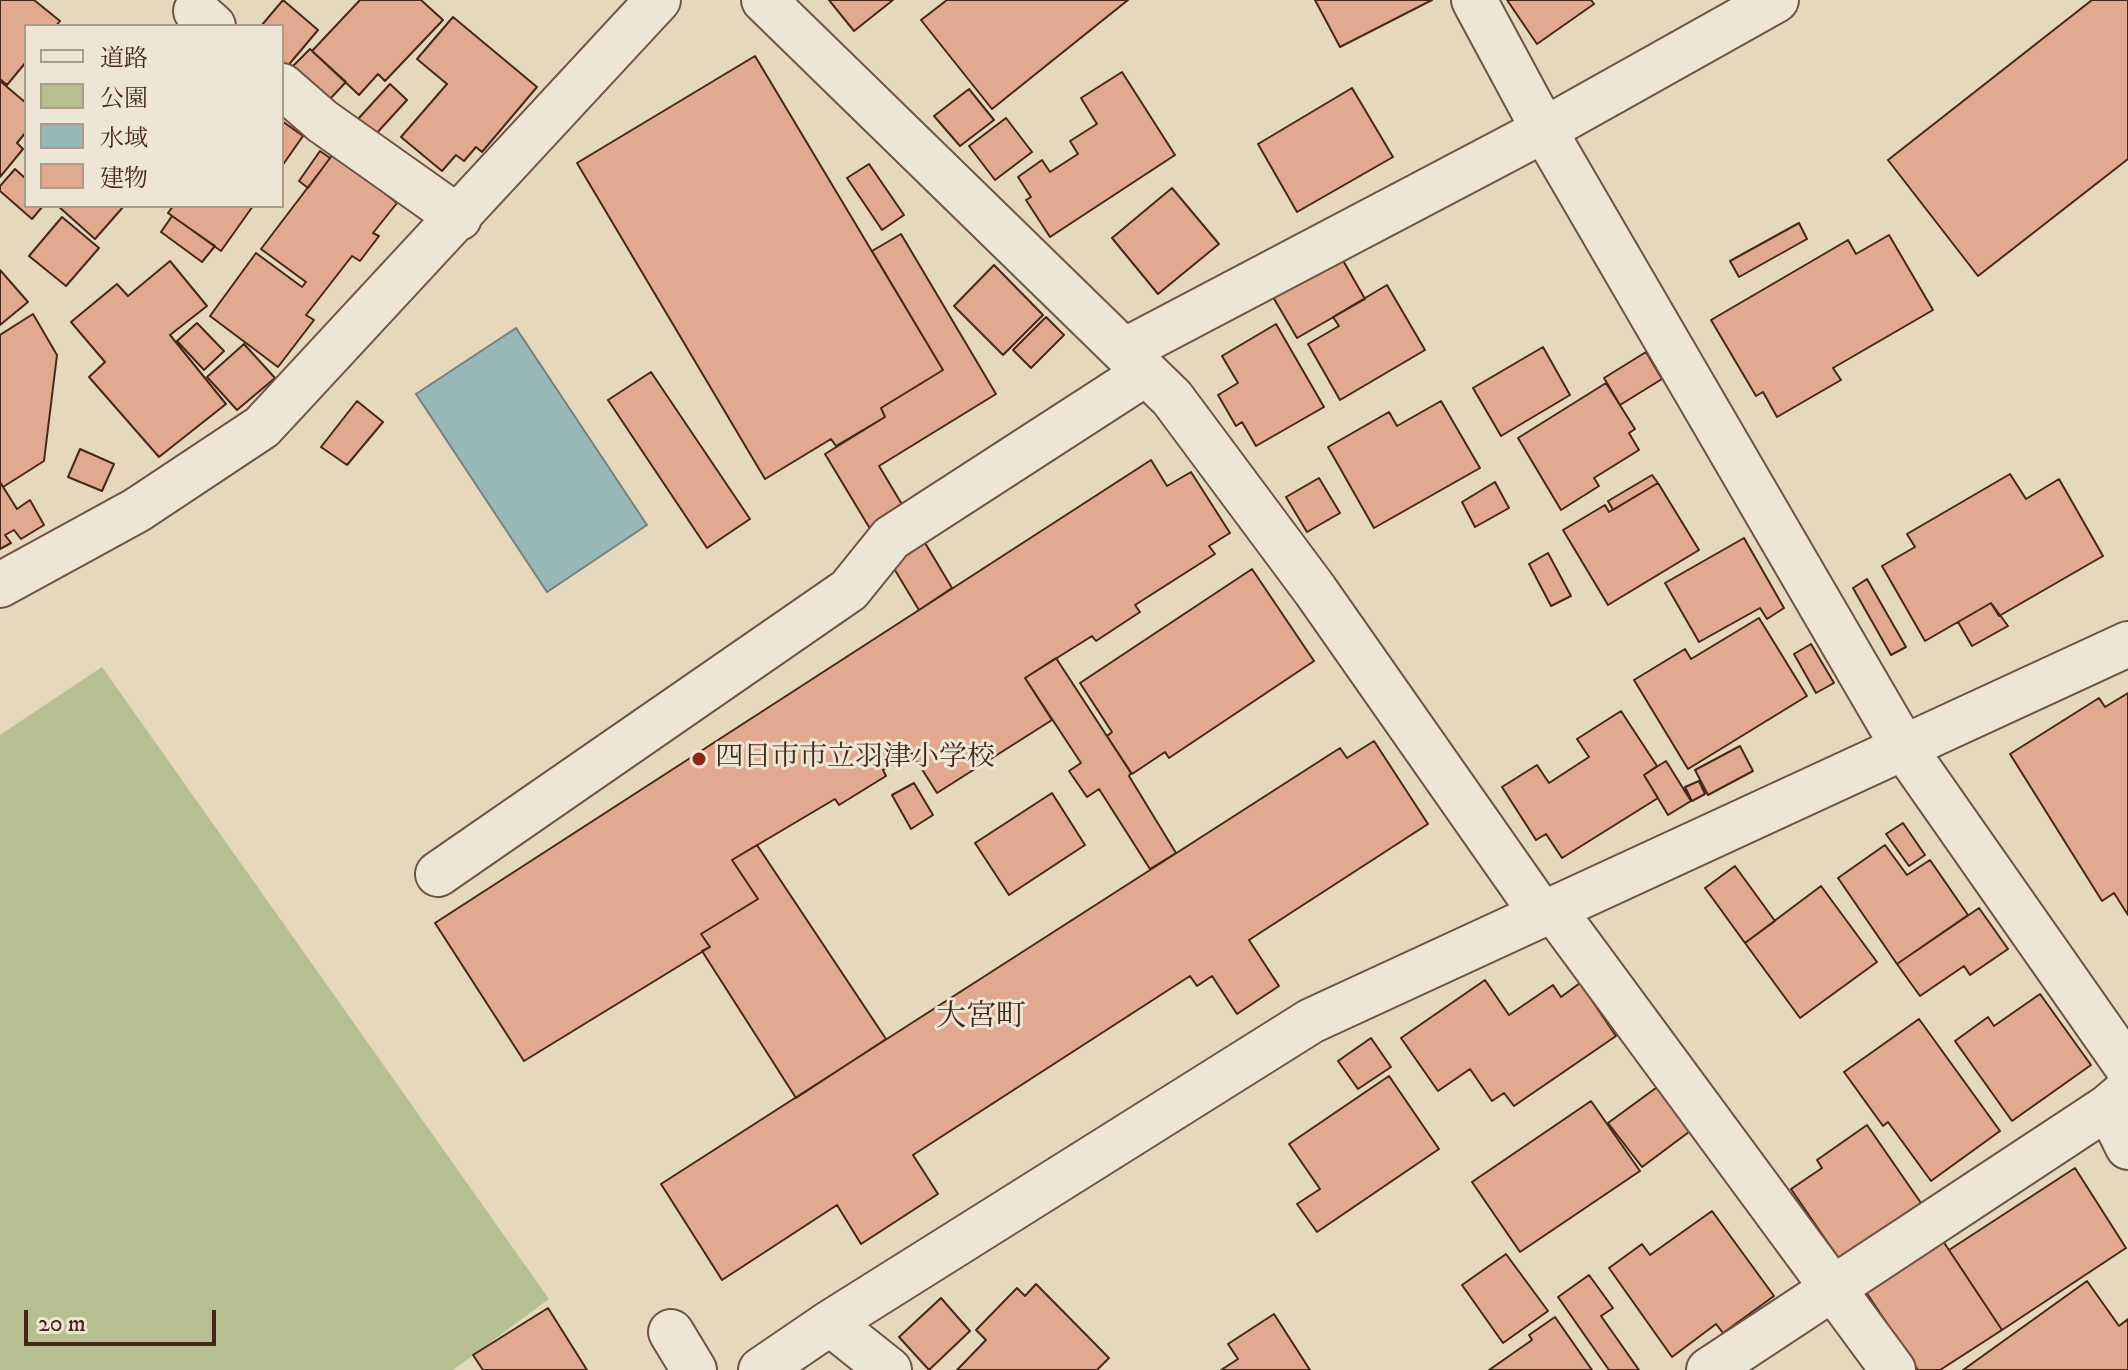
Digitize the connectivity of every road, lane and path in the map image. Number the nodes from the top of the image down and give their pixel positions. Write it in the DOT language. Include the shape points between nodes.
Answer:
graph roads {
  1 [pos="658,0"];
  2 [pos="764,0"];
  3 [pos="1474,0"];
  4 [pos="1776,0"];
  5 [pos="284,88"];
  6 [pos="1544,130"];
  7 [pos="459,218"];
  8 [pos="1135,362"];
  9 [pos="0,585"];
  10 [pos="2128,644"];
  11 [pos="1904,748"];
  12 [pos="438,874"];
  13 [pos="1548,911"];
  14 [pos="2128,1068"];
  15 [pos="2118,1099"];
  16 [pos="2128,1147"];
  17 [pos="1832,1286"];
  18 [pos="830,1323"];
  19 [pos="671,1332"];
  20 [pos="694,1370"];
  21 [pos="761,1370"];
  22 [pos="889,1370"];
  23 [pos="1709,1370"];
  24 [pos="1893,1370"];
  1 -- 7 [label="street"];
  2 -- 8 [label="street"];
  3 -- 6 [label="street"];
  4 -- 6 [label="street"];
  5 -- 7 [label="street"];
  6 -- 8 [label="street"];
  6 -- 11 [label="street"];
  7 -- 9 [label="street" via="262,427 137,510"];
  8 -- 12 [label="street" via="891,538 849,590"];
  8 -- 13 [label="street" via="1172,398"];
  10 -- 11 [label="street"];
  11 -- 13 [label="street"];
  11 -- 14 [label="street"];
  13 -- 17 [label="street"];
  13 -- 18 [label="street" via="1311,1021"];
  15 -- 16 [label="street"];
  15 -- 17 [label="street"];
  17 -- 23 [label="street"];
  17 -- 24 [label="street"];
  18 -- 21 [label="street"];
  18 -- 22 [label="street"];
  19 -- 20 [label="street"];
}
